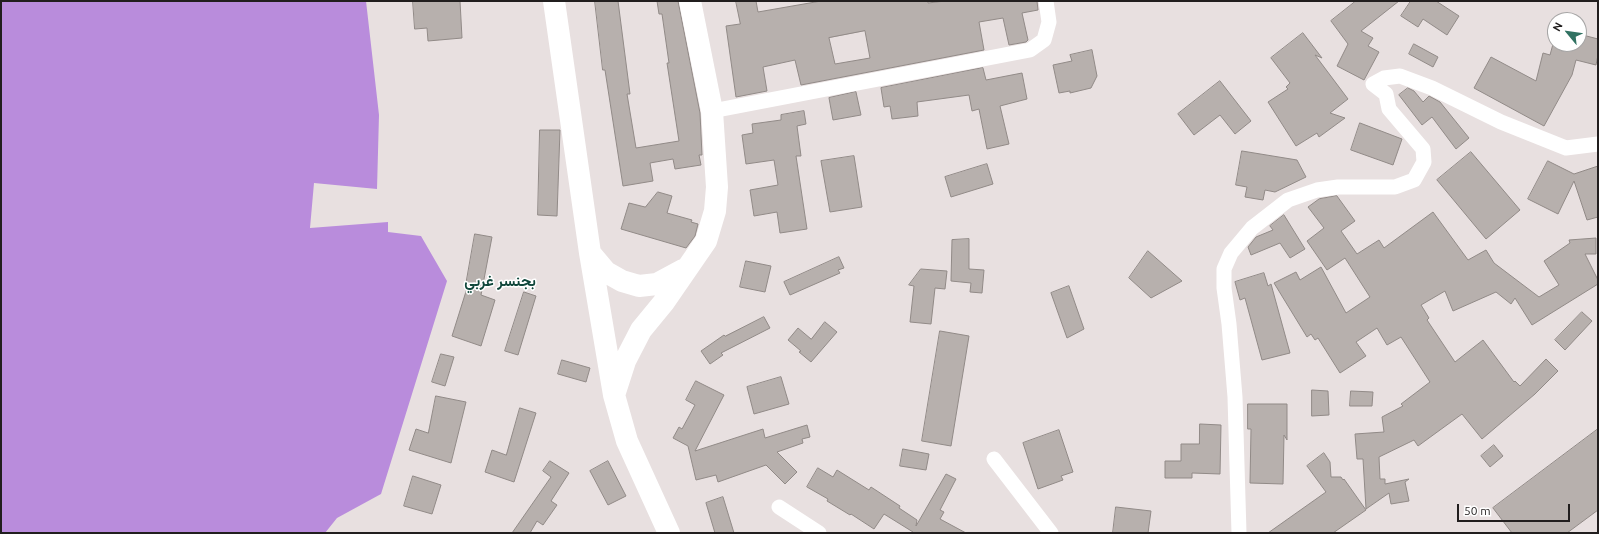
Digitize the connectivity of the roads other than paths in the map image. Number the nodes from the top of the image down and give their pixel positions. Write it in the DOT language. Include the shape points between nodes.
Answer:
graph roads {
  1 [pos="554,1"];
  2 [pos="690,1"];
  3 [pos="1046,1"];
  4 [pos="712,111"];
  5 [pos="1598,144"];
  6 [pos="590,253"];
  7 [pos="688,267"];
  8 [pos="614,395"];
  9 [pos="994,459"];
  10 [pos="778,507"];
  11 [pos="669,533"];
  12 [pos="819,533"];
  13 [pos="1051,533"];
  14 [pos="1239,533"];
  1 -- 6 [label="main road"];
  2 -- 4 [label="main road"];
  3 -- 4 [label="street" via="1050,22 1044,40 1030,50"];
  4 -- 7 [label="main road" via="718,187 715,212 706,241"];
  5 -- 14 [label="street" via="1566,148 1501,122 1432,88 1400,76 1384,78 1373,84 1386,94 1389,109 1423,149 1424,162 1414,180 1395,187 1338,187 1317,190 1288,200 1252,228 1231,253 1224,269 1235,397"];
  6 -- 7 [label="main road" via="606,272 622,282 639,286 657,284"];
  6 -- 8 [label="main road"];
  7 -- 8 [label="main road" via="641,330 625,361"];
  8 -- 11 [label="main road" via="626,442"];
  9 -- 13 [label="street"];
  10 -- 12 [label="street"];
}
